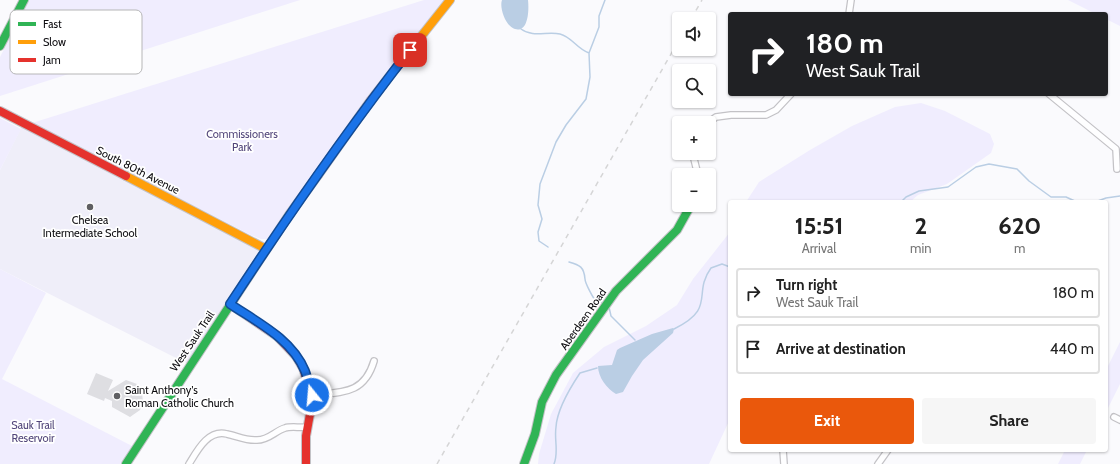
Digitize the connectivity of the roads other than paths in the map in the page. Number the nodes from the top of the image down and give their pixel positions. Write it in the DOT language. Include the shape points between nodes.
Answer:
graph roads {
  1 [pos="24,0"];
  2 [pos="450,0"];
  3 [pos="851,0"];
  4 [pos="19,10"];
  5 [pos="849,12"];
  6 [pos="10,27"];
  7 [pos="0,46"];
  8 [pos="789,96"];
  9 [pos="1053,96"];
  10 [pos="0,111"];
  11 [pos="716,117"];
  12 [pos="1117,169"];
  13 [pos="688,212"];
  14 [pos="266,249"];
  15 [pos="230,304"];
  16 [pos="374,362"];
  17 [pos="312,395"];
  18 [pos="1114,417"];
  19 [pos="1120,420"];
  20 [pos="307,427"];
  21 [pos="783,452"];
  22 [pos="887,452"];
  23 [pos="126,464"];
  24 [pos="189,464"];
  25 [pos="306,464"];
  26 [pos="524,464"];
  27 [pos="784,464"];
  28 [pos="878,464"];
  1 -- 4 [label="street"];
  2 -- 14 [label="street, West Sauk Trail" via="372,100"];
  3 -- 5 [label="street"];
  6 -- 7 [label="street"];
  8 -- 11 [label="street" via="776,110 766,115"];
  9 -- 12 [label="street" via="1116,149"];
  10 -- 14 [label="street, South 80th Avenue"];
  13 -- 26 [label="street, Aberdeen Road" via="677,230 616,291 556,375 542,402"];
  14 -- 15 [label="street, West Sauk Trail"];
  15 -- 17 [label="street" via="290,347 304,370"];
  15 -- 23 [label="street, West Sauk Trail"];
  16 -- 17 [label="street" via="371,372 359,386 344,392"];
  17 -- 20 [label="street" via="312,411"];
  18 -- 19 [label="street"];
  20 -- 24 [label="street" via="285,428 273,436 258,440 246,440 225,433 213,435 201,443"];
  20 -- 25 [label="street" via="304,456"];
  21 -- 27 [label="street"];
  22 -- 28 [label="street"];
}
